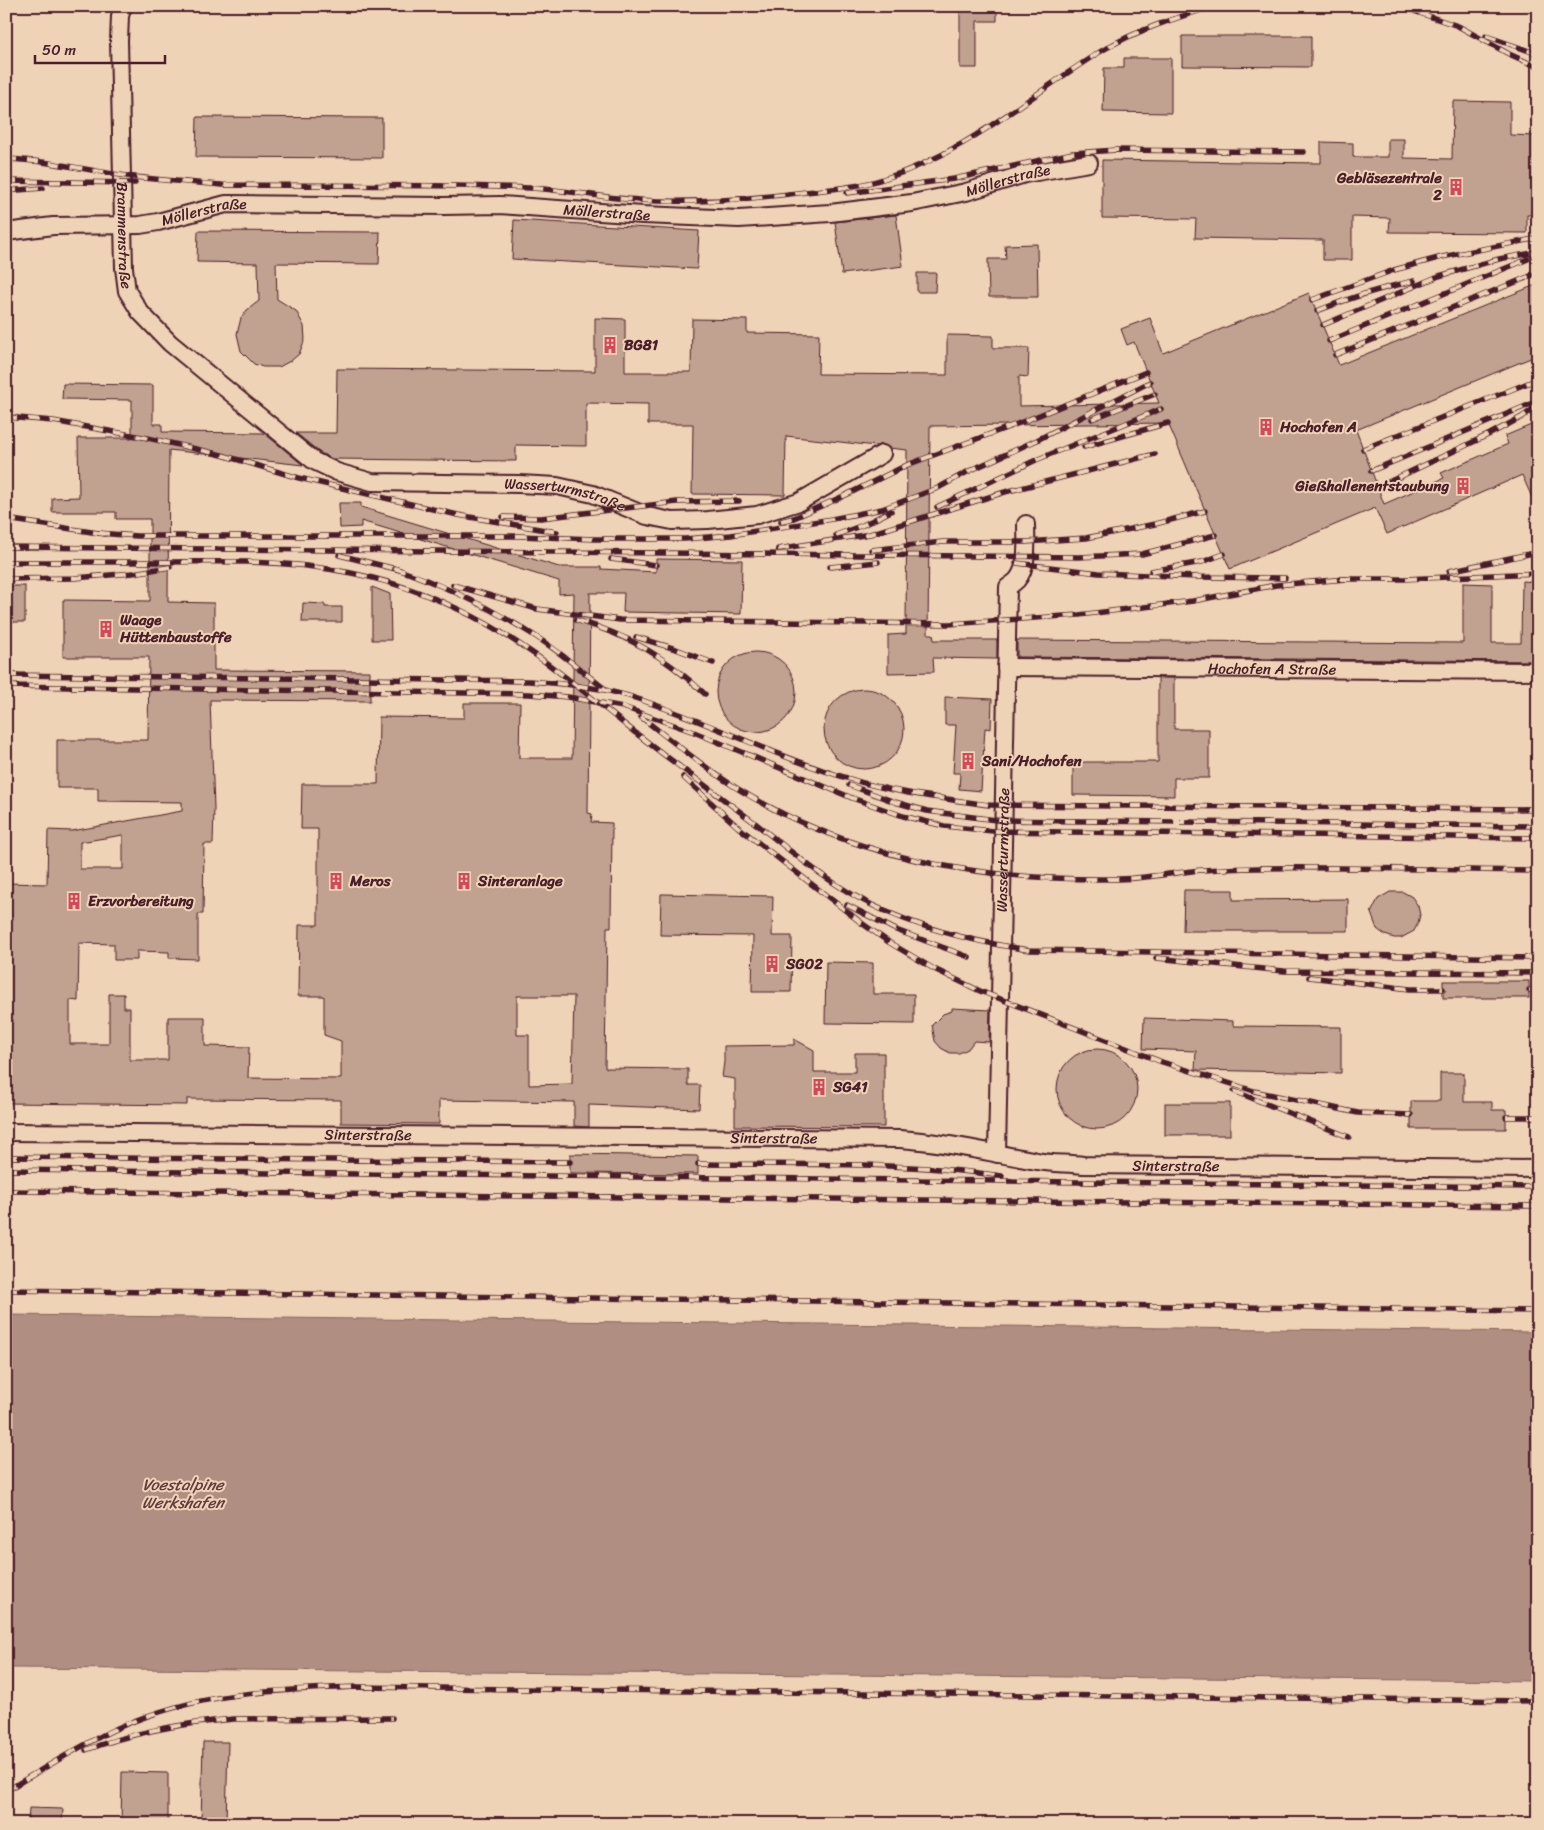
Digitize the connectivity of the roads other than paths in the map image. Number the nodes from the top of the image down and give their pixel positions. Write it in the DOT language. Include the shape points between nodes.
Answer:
graph roads {
  1 [pos="124,6"];
  2 [pos="1089,163"];
  3 [pos="122,225"];
  4 [pos="6,232"];
  5 [pos="253,410"];
  6 [pos="882,454"];
  7 [pos="1026,524"];
  8 [pos="1006,668"];
  9 [pos="1538,671"];
  10 [pos="6,1132"];
  11 [pos="997,1154"];
  12 [pos="1538,1168"];
  1 -- 3 [label="street, Brammenstraße" via="120,16 119,41"];
  2 -- 3 [label="street, Möllerstraße" via="1026,174 966,192 912,203 739,219 643,216 500,205 226,204 158,222"];
  3 -- 4 [label="street, Möllerstraße" via="54,226"];
  3 -- 5 [label="street, Brammenstraße" via="127,291 140,312 170,344"];
  5 -- 6 [label="street, Wasserturmstraße" via="314,461 337,472 372,482 557,486 593,494 647,516 672,521 756,515 799,502"];
  7 -- 8 [label="street, Wasserturmstraße" via="1023,569 1018,579 1008,587"];
  8 -- 9 [label="street, Hochofen A Straße"];
  8 -- 11 [label="street, Wasserturmstraße"];
  10 -- 11 [label="street, Sinterstraße" via="920,1140"];
  11 -- 12 [label="street, Sinterstraße" via="1083,1165"];
}
